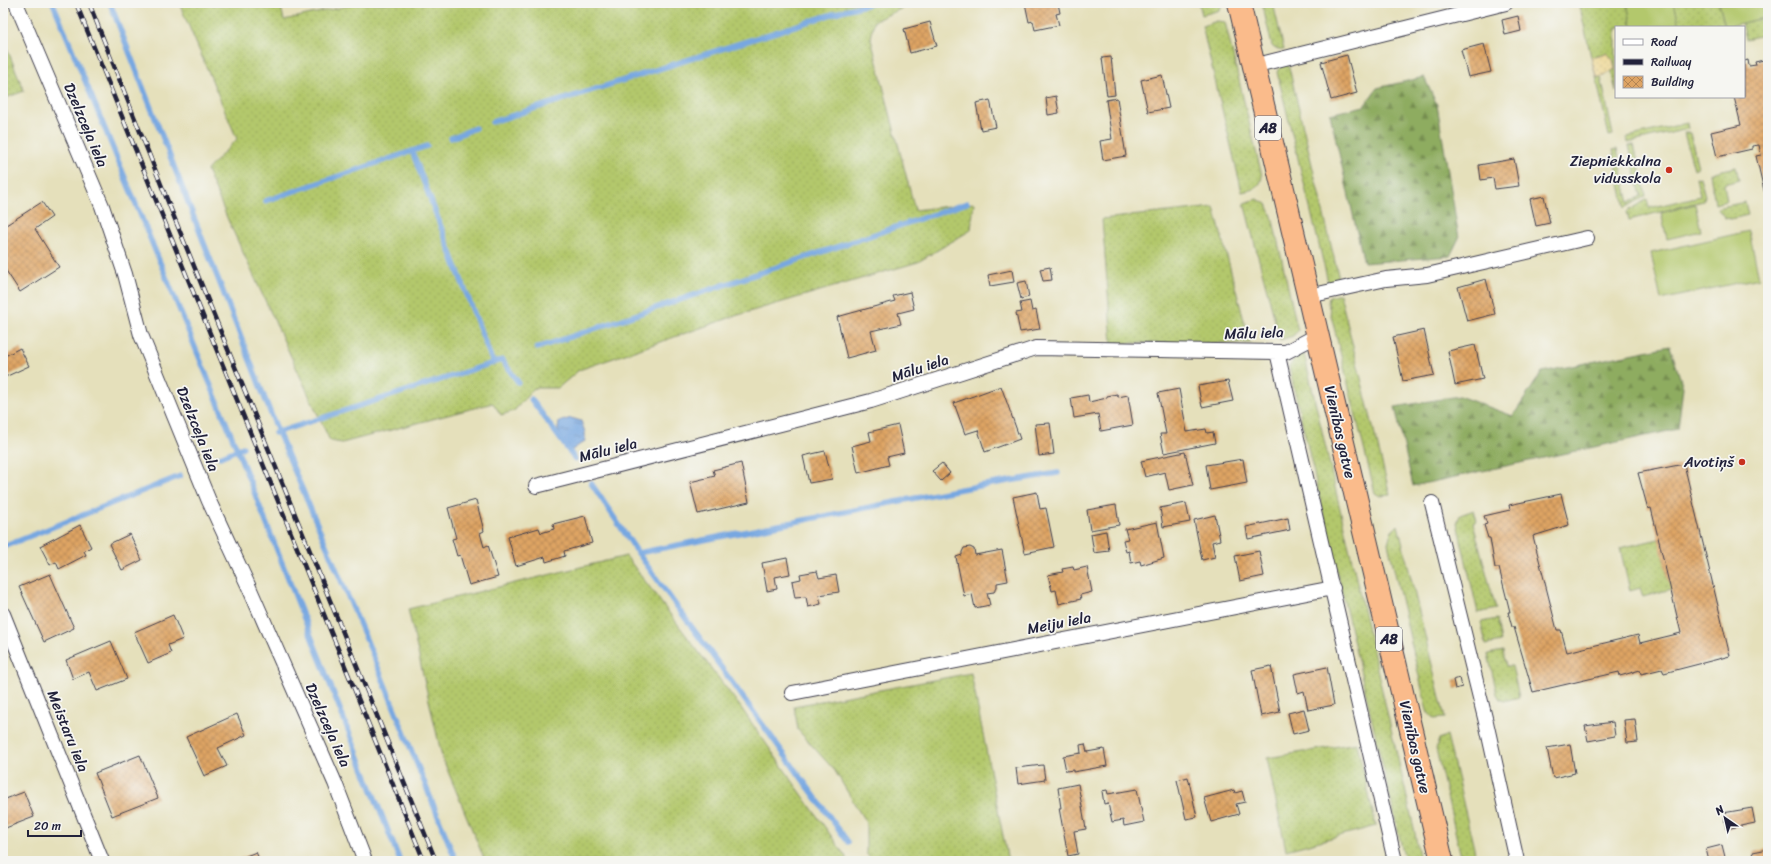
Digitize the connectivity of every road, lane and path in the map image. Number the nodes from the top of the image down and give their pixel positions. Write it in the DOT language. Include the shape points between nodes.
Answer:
graph roads {
  1 [pos="16,3"];
  2 [pos="1239,3"];
  3 [pos="1506,3"];
  4 [pos="1253,66"];
  5 [pos="1587,238"];
  6 [pos="1309,296"];
  7 [pos="1318,335"];
  8 [pos="1278,352"];
  9 [pos="536,486"];
  10 [pos="1432,504"];
  11 [pos="1332,588"];
  12 [pos="3,614"];
  13 [pos="792,693"];
  14 [pos="102,861"];
  15 [pos="365,861"];
  16 [pos="1395,861"];
  17 [pos="1442,861"];
  18 [pos="1517,861"];
  1 -- 15 [label="street, Dzelzceļa iela" via="102,206 147,350 209,501 335,783"];
  2 -- 4 [label="highway, Vienības gatve / A8"];
  3 -- 4 [label="street"];
  4 -- 6 [label="highway, Vienības gatve / A8"];
  5 -- 6 [label="street" via="1427,275 1386,279"];
  6 -- 7 [label="highway, Vienības gatve / A8"];
  7 -- 8 [label="street, Mālu iela" via="1286,352"];
  7 -- 17 [label="highway, Vienības gatve / A8"];
  8 -- 9 [label="street, Mālu iela" via="1036,348 871,401"];
  8 -- 11 [label="street"];
  10 -- 18 [label="street" via="1486,722"];
  11 -- 13 [label="street, Meiju iela"];
  11 -- 16 [label="street"];
  12 -- 14 [label="street, Meistaru iela"];
}
